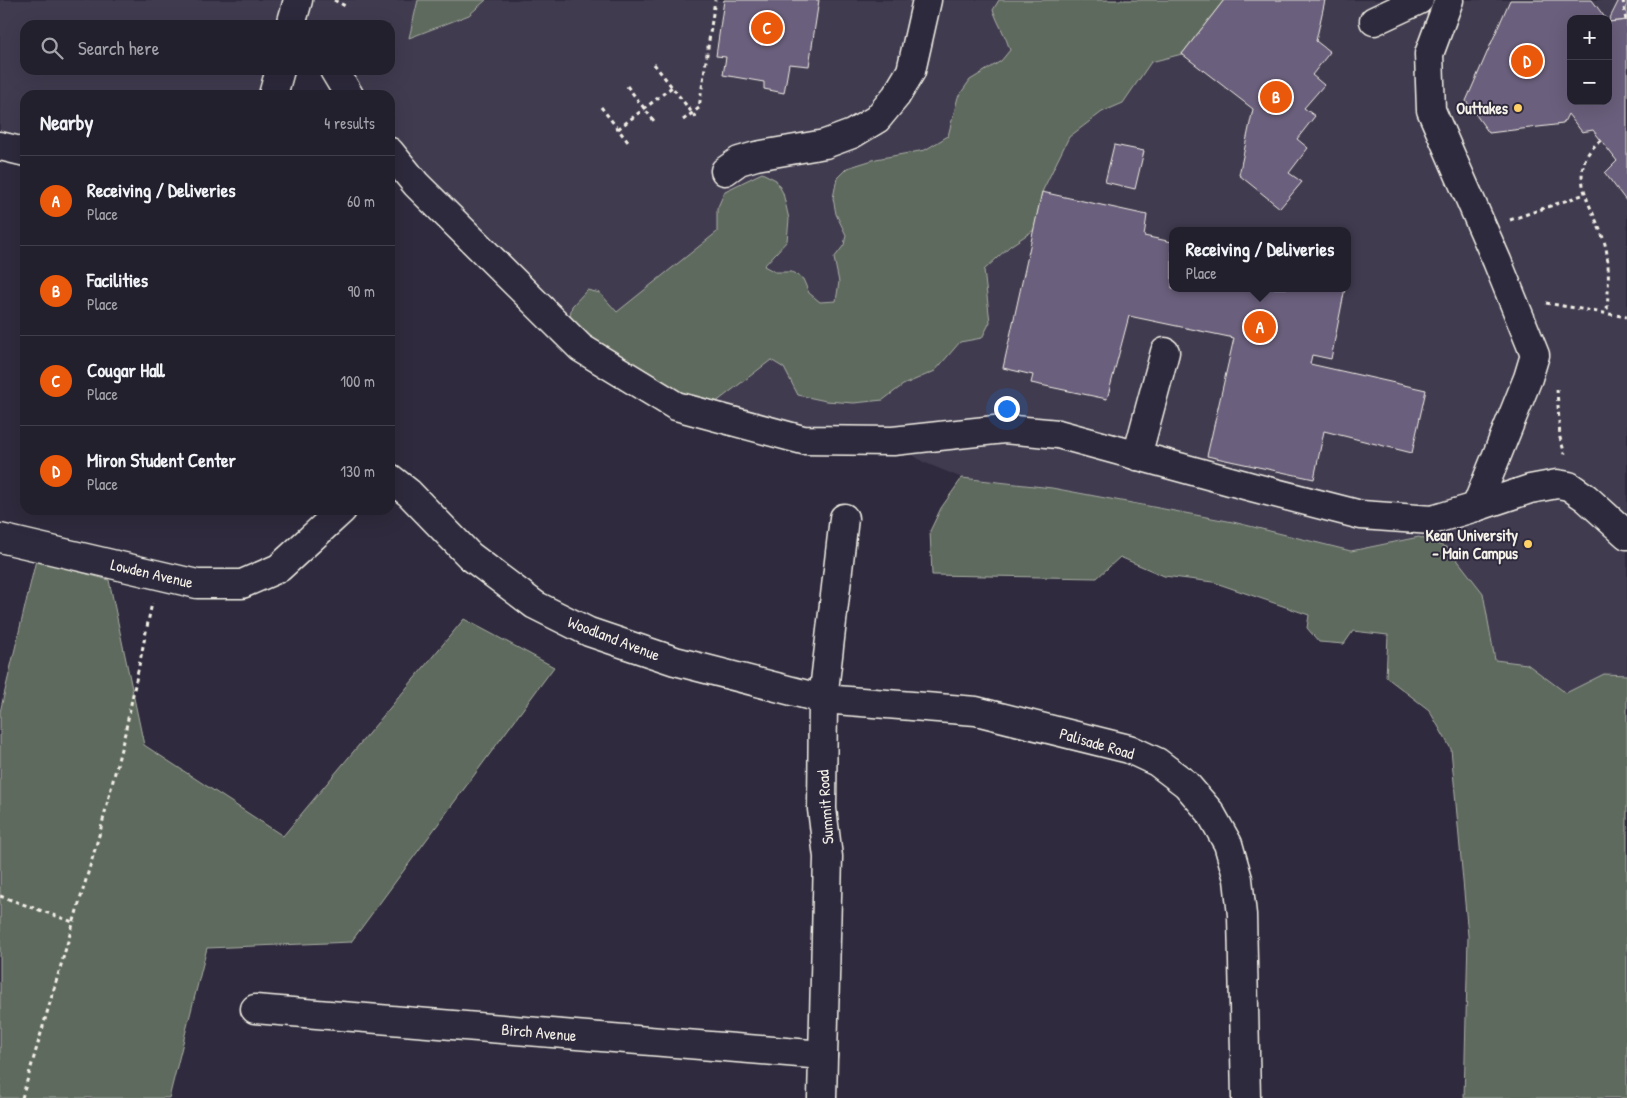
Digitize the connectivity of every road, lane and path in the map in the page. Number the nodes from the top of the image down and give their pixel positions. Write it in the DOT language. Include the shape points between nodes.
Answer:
graph roads {
  1 [pos="334,0"];
  2 [pos="715,0"];
  3 [pos="927,0"];
  4 [pos="1419,0"];
  5 [pos="1449,0"];
  6 [pos="1623,0"];
  7 [pos="346,7"];
  8 [pos="1626,20"];
  9 [pos="1374,21"];
  10 [pos="654,64"];
  11 [pos="279,75"];
  12 [pos="337,75"];
  13 [pos="627,86"];
  14 [pos="672,87"];
  15 [pos="274,90"];
  16 [pos="346,90"];
  17 [pos="601,107"];
  18 [pos="645,109"];
  19 [pos="692,113"];
  20 [pos="696,119"];
  21 [pos="683,120"];
  22 [pos="654,121"];
  23 [pos="618,129"];
  24 [pos="1601,140"];
  25 [pos="628,142"];
  26 [pos="0,146"];
  27 [pos="20,151"];
  28 [pos="395,158"];
  29 [pos="725,171"];
  30 [pos="1585,194"];
  31 [pos="1505,222"];
  32 [pos="1540,302"];
  33 [pos="1607,313"];
  34 [pos="1627,317"];
  35 [pos="1165,352"];
  36 [pos="1137,456"];
  37 [pos="395,482"];
  38 [pos="1476,508"];
  39 [pos="337,515"];
  40 [pos="844,518"];
  41 [pos="1627,534"];
  42 [pos="0,538"];
  43 [pos="158,575"];
  44 [pos="823,699"];
  45 [pos="0,896"];
  46 [pos="73,922"];
  47 [pos="255,1009"];
  48 [pos="823,1055"];
  49 [pos="22,1098"];
  50 [pos="822,1098"];
  51 [pos="1246,1098"];
  1 -- 7 [label="path"];
  2 -- 19 [label="path" via="699,108"];
  3 -- 29 [label="street" via="911,71 877,119 852,134 825,144 756,156 739,161"];
  4 -- 9 [label="street"];
  5 -- 38 [label="street" via="1428,54 1431,110 1535,355"];
  6 -- 8 [label="path"];
  10 -- 14 [label="path"];
  11 -- 15 [label="street"];
  12 -- 16 [label="street"];
  13 -- 18 [label="path"];
  14 -- 18 [label="path"];
  14 -- 19 [label="path"];
  17 -- 23 [label="path"];
  18 -- 22 [label="path"];
  18 -- 23 [label="path"];
  19 -- 20 [label="path"];
  19 -- 21 [label="path"];
  23 -- 25 [label="path"];
  24 -- 30 [label="path" via="1584,160 1582,183"];
  26 -- 27 [label="street"];
  28 -- 36 [label="street" via="416,184 581,348 676,406 803,440 893,441 1004,429 1058,434"];
  30 -- 31 [label="path"];
  30 -- 33 [label="path" via="1607,255"];
  32 -- 33 [label="path"];
  33 -- 34 [label="path"];
  35 -- 36 [label="street"];
  36 -- 38 [label="street" via="1361,514 1432,520"];
  37 -- 44 [label="street, Woodland Avenue" via="470,556 534,604 589,632 666,658"];
  38 -- 41 [label="street" via="1530,489 1557,484 1569,486"];
  39 -- 43 [label="street, Lowden Avenue" via="279,568 242,584 196,584"];
  40 -- 44 [label="street, Summit Road"];
  42 -- 43 [label="street, Lowden Avenue"];
  43 -- 46 [label="path" via="125,733"];
  44 -- 48 [label="street, Summit Road" via="822,809 828,857"];
  44 -- 51 [label="street, Palisade Road" via="976,711 1129,749 1157,762 1186,784 1210,812 1228,844 1238,878 1242,915"];
  45 -- 46 [label="path"];
  46 -- 49 [label="path"];
  47 -- 48 [label="street, Birch Avenue"];
  48 -- 50 [label="street, Summit Road"];
}
